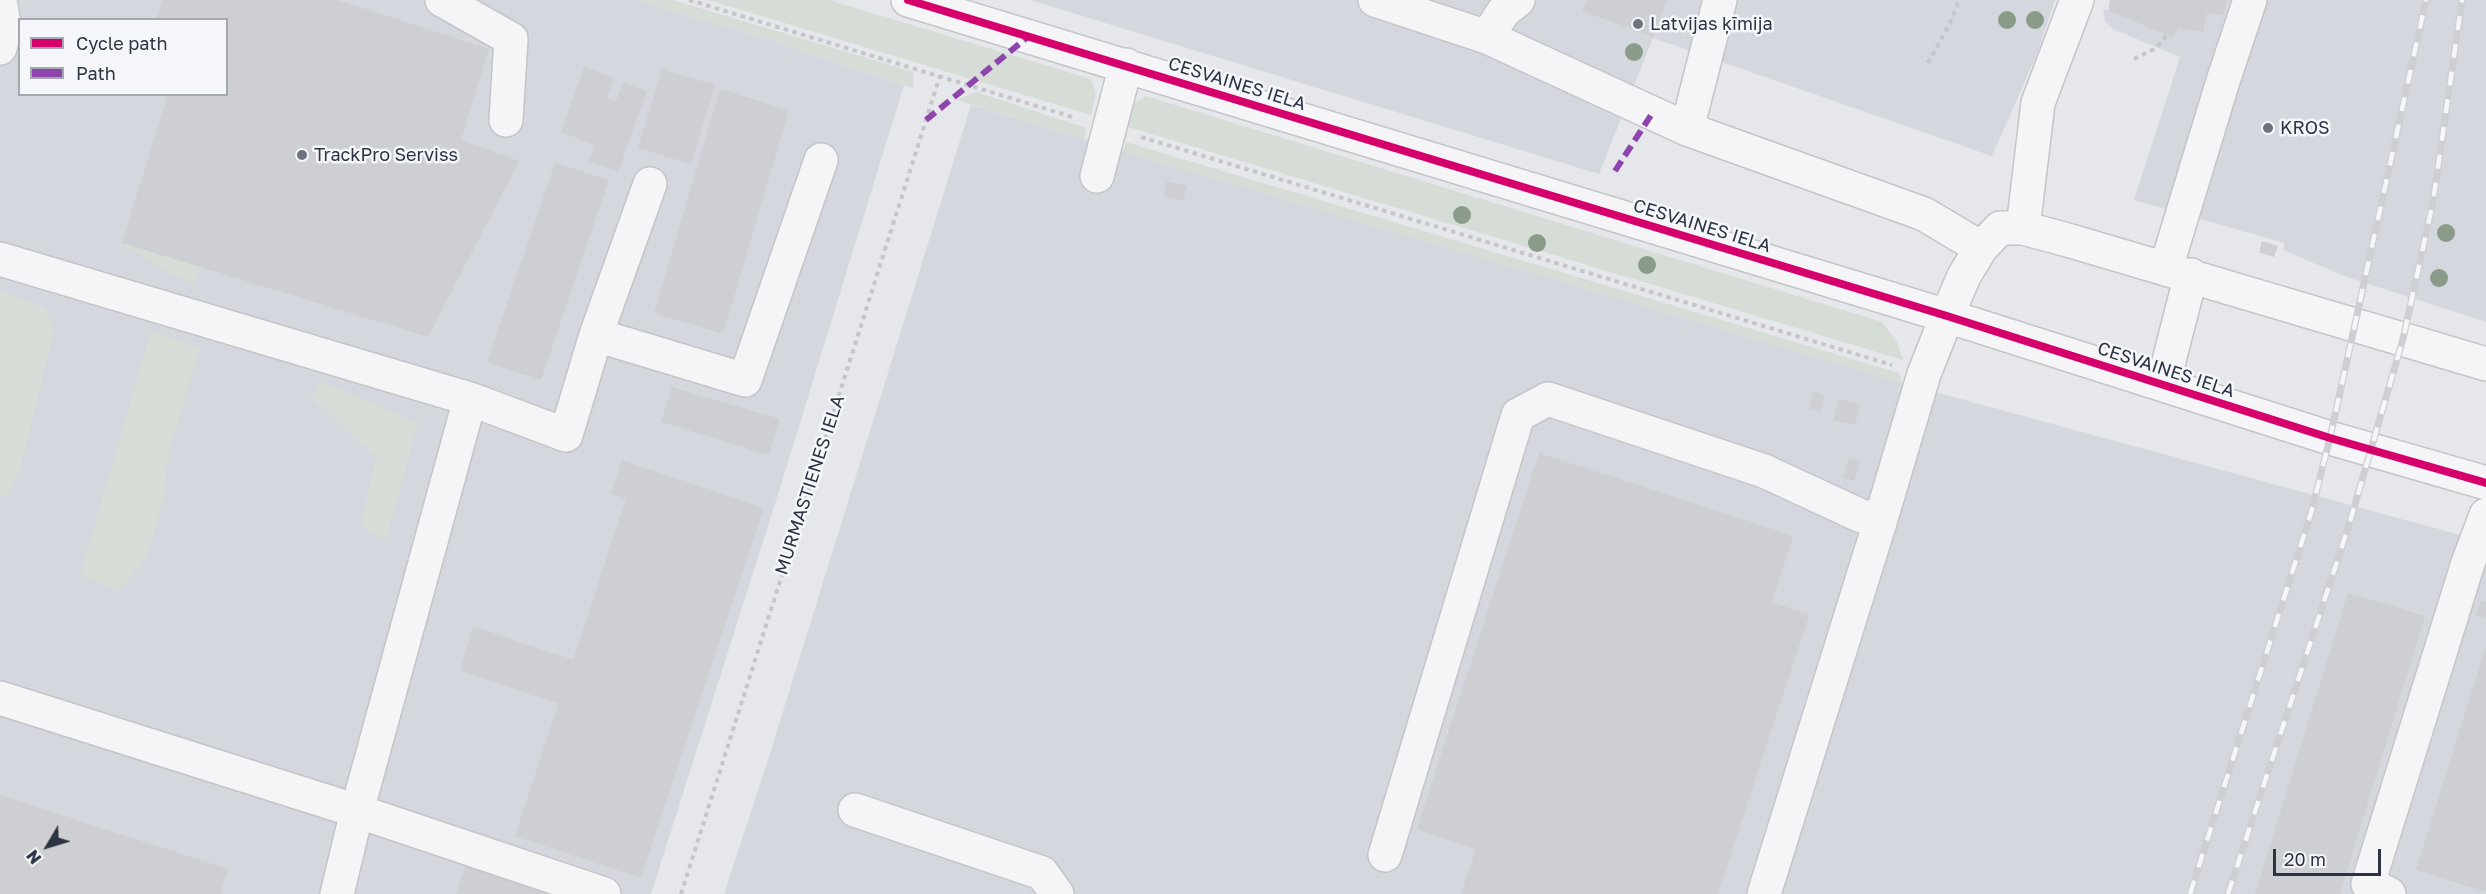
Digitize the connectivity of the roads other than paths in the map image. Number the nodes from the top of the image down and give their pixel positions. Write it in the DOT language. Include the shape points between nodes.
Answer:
graph roads {
  1 [pos="442,0"];
  2 [pos="908,0"];
  3 [pos="1375,0"];
  4 [pos="1518,0"];
  5 [pos="1720,0"];
  6 [pos="2077,0"];
  7 [pos="2250,0"];
  8 [pos="0,1"];
  9 [pos="1487,37"];
  10 [pos="0,48"];
  11 [pos="1126,65"];
  12 [pos="506,120"];
  13 [pos="1687,129"];
  14 [pos="821,160"];
  15 [pos="1097,176"];
  16 [pos="650,184"];
  17 [pos="2023,228"];
  18 [pos="1981,248"];
  19 [pos="0,259"];
  20 [pos="2178,271"];
  21 [pos="1947,316"];
  22 [pos="596,335"];
  23 [pos="2486,364"];
  24 [pos="2163,384"];
  25 [pos="470,399"];
  26 [pos="2486,483"];
  27 [pos="2486,515"];
  28 [pos="1880,522"];
  29 [pos="0,698"];
  30 [pos="855,810"];
  31 [pos="357,811"];
  32 [pos="1385,855"];
  33 [pos="2374,891"];
  34 [pos="1767,893"];
  35 [pos="337,894"];
  36 [pos="604,894"];
  37 [pos="1057,894"];
  1 -- 12 [label="street" via="511,39"];
  2 -- 11 [label="street, CESVAINES IELA"];
  3 -- 9 [label="street"];
  4 -- 9 [label="street" via="1503,12"];
  5 -- 13 [label="street"];
  6 -- 17 [label="street" via="2038,103"];
  7 -- 20 [label="street, CESVAINES IELA" via="2223,81"];
  8 -- 10 [label="street" via="5,28"];
  9 -- 13 [label="street"];
  11 -- 15 [label="street"];
  11 -- 21 [label="street, CESVAINES IELA"];
  13 -- 18 [label="street" via="1924,214"];
  14 -- 22 [label="street" via="745,380"];
  16 -- 22 [label="street"];
  17 -- 18 [label="street" via="2000,228"];
  17 -- 20 [label="street"];
  18 -- 21 [label="street"];
  19 -- 25 [label="street"];
  20 -- 23 [label="street"];
  20 -- 24 [label="street, CESVAINES IELA"];
  21 -- 24 [label="street, CESVAINES IELA"];
  21 -- 28 [label="street" via="1924,374"];
  22 -- 25 [label="street" via="566,435"];
  24 -- 26 [label="street, CESVAINES IELA"];
  25 -- 31 [label="street"];
  27 -- 33 [label="street" via="2468,563"];
  28 -- 32 [label="street" via="1764,471 1548,399 1518,415"];
  28 -- 34 [label="street"];
  29 -- 31 [label="street"];
  30 -- 37 [label="street" via="1042,873"];
  31 -- 35 [label="street"];
  31 -- 36 [label="street"];
}
